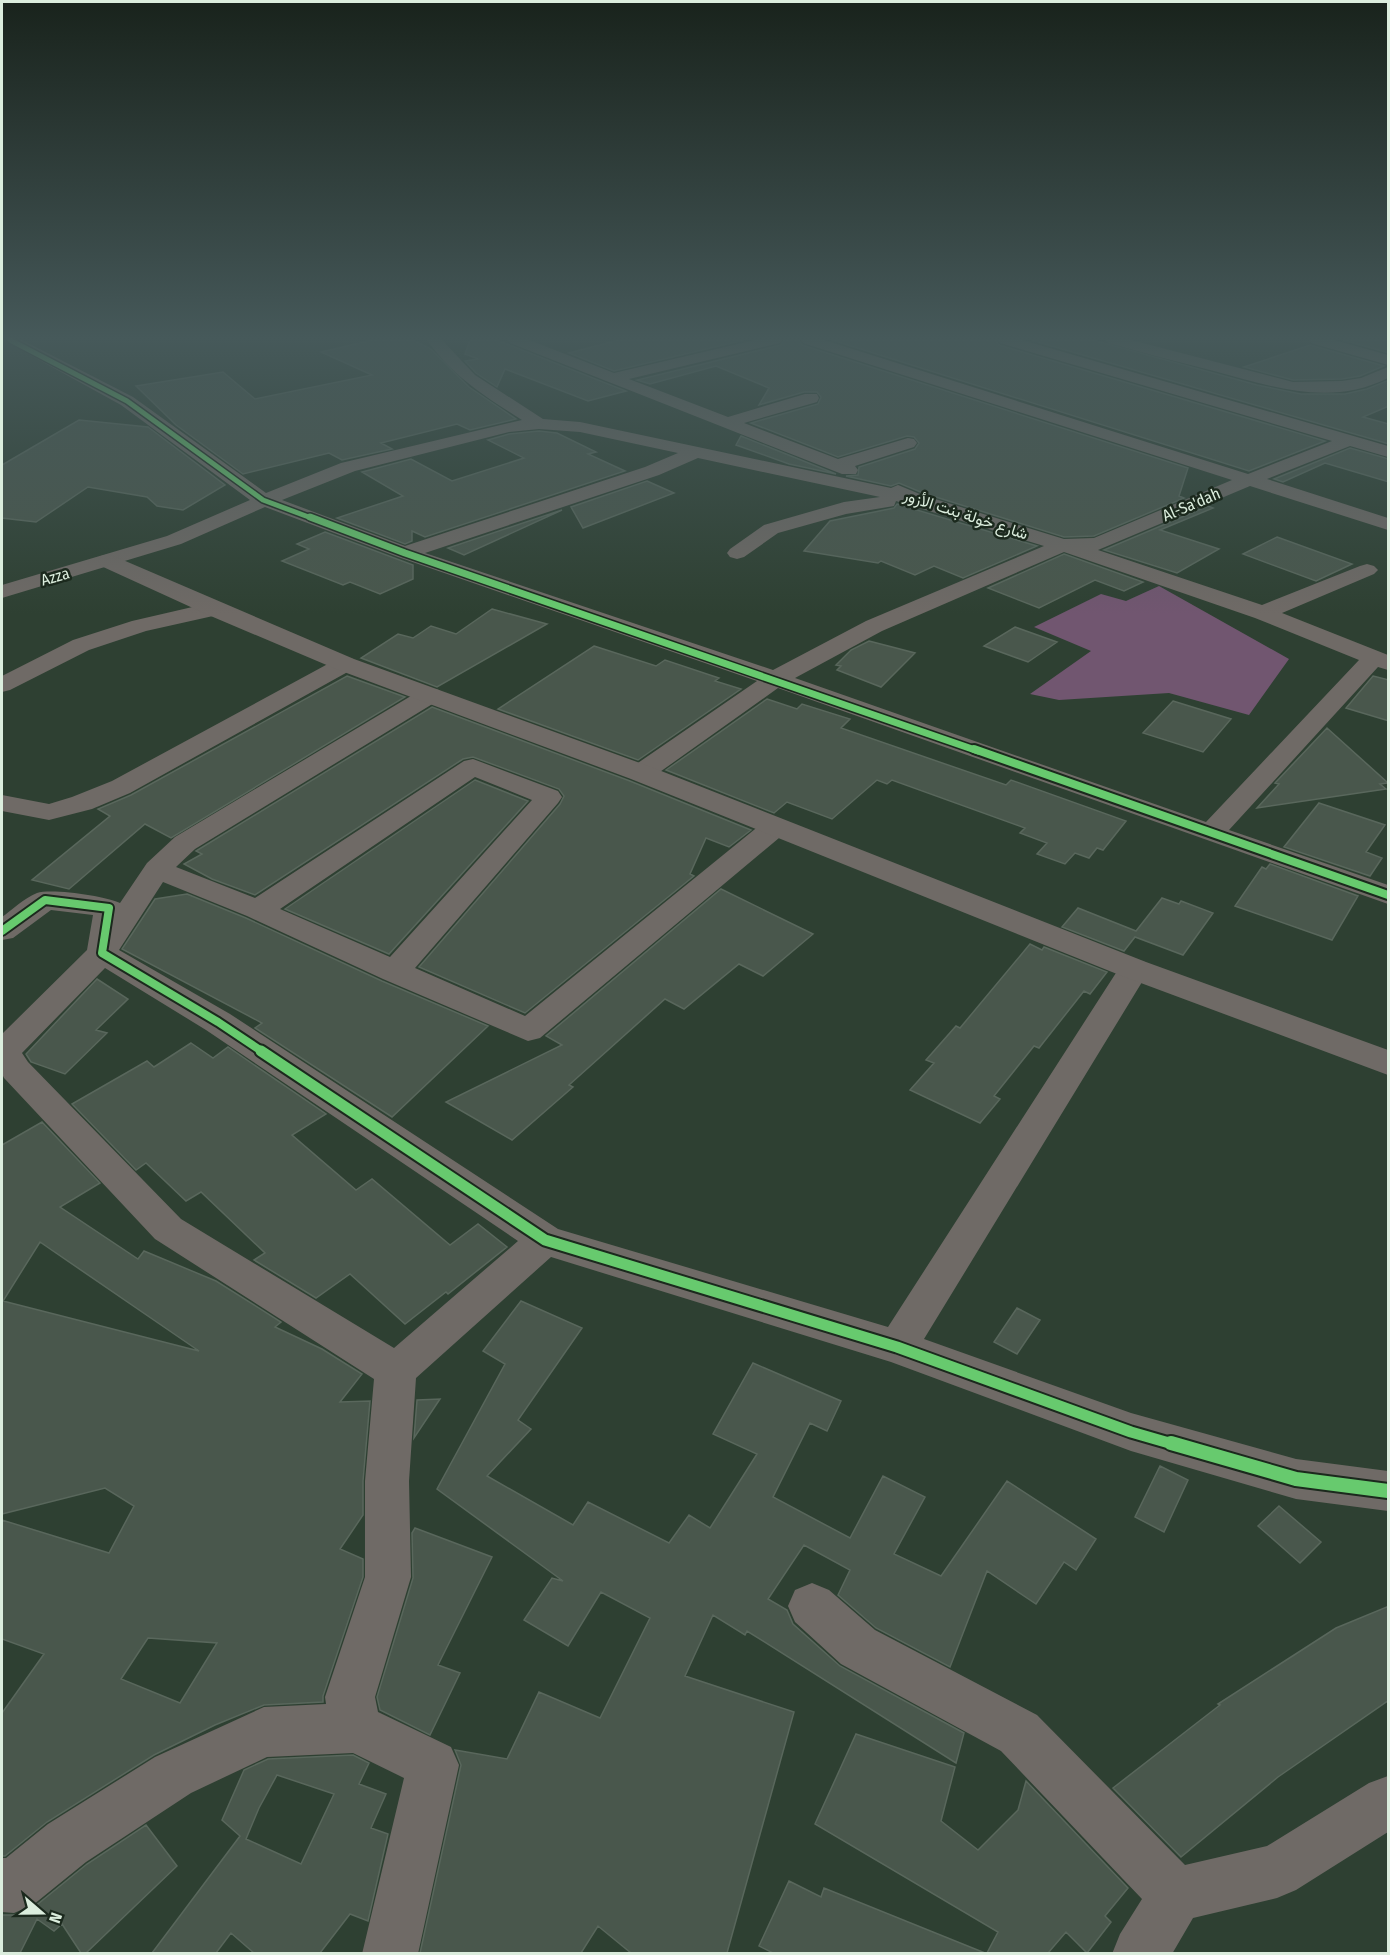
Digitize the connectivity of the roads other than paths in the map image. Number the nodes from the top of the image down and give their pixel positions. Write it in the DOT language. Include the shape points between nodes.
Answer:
graph roads {
  1 [pos="169,431"];
  2 [pos="491,431"];
  3 [pos="595,431"];
  4 [pos="748,431"];
  5 [pos="1095,431"];
  6 [pos="1320,431"];
  7 [pos="1350,440"];
  8 [pos="908,443"];
  9 [pos="1389,452"];
  10 [pos="694,453"];
  11 [pos="839,465"];
  12 [pos="1249,480"];
  13 [pos="915,499"];
  14 [pos="263,500"];
  15 [pos="1389,524"];
  16 [pos="1063,545"];
  17 [pos="405,553"];
  18 [pos="736,553"];
  19 [pos="109,561"];
  20 [pos="1367,570"];
  21 [pos="2,592"];
  22 [pos="214,609"];
  23 [pos="1263,613"];
  24 [pos="1381,660"];
  25 [pos="345,664"];
  26 [pos="775,679"];
  27 [pos="2,685"];
  28 [pos="430,695"];
  29 [pos="641,773"];
  30 [pos="2,803"];
  31 [pos="775,827"];
  32 [pos="1212,832"];
  33 [pos="157,869"];
  34 [pos="1389,895"];
  35 [pos="258,909"];
  36 [pos="2,931"];
  37 [pos="102,953"];
  38 [pos="1134,969"];
  39 [pos="394,972"];
  40 [pos="1389,1064"];
  41 [pos="545,1240"];
  42 [pos="897,1347"];
  43 [pos="396,1371"];
  44 [pos="1389,1491"];
  45 [pos="812,1606"];
  46 [pos="355,1728"];
  47 [pos="1389,1802"];
  48 [pos="2,1885"];
  49 [pos="1176,1895"];
  50 [pos="390,1953"];
  51 [pos="1140,1953"];
  1 -- 14 [label="street"];
  2 -- 14 [label="street, Azza" via="348,467"];
  3 -- 10 [label="street"];
  4 -- 11 [label="street, شارع خولة بنت الأزور"];
  5 -- 12 [label="street"];
  6 -- 7 [label="street"];
  7 -- 9 [label="street"];
  7 -- 12 [label="street, Al-Sa'dah"];
  8 -- 11 [label="street"];
  10 -- 13 [label="street"];
  10 -- 17 [label="street" via="652,471"];
  11 -- 13 [label="street, شارع خولة بنت الأزور"];
  12 -- 15 [label="street"];
  12 -- 16 [label="street, Al-Sa'dah" via="1096,544"];
  13 -- 16 [label="street, شارع خولة بنت الأزور"];
  13 -- 18 [label="street" via="844,508 771,529"];
  14 -- 17 [label="street"];
  14 -- 19 [label="street, Azza" via="174,540"];
  16 -- 23 [label="street, شارع خولة بنت الأزور"];
  16 -- 26 [label="street" via="874,626"];
  17 -- 26 [label="street"];
  19 -- 21 [label="street, Azza"];
  19 -- 22 [label="street"];
  20 -- 23 [label="street"];
  22 -- 25 [label="street"];
  22 -- 27 [label="street" via="81,645"];
  23 -- 24 [label="street, شارع خولة بنت الأزور"];
  24 -- 32 [label="street"];
  25 -- 28 [label="street"];
  25 -- 30 [label="street" via="121,787 82,803 49,812"];
  26 -- 29 [label="street"];
  26 -- 32 [label="street"];
  28 -- 29 [label="street"];
  28 -- 33 [label="street" via="185,843"];
  29 -- 31 [label="street"];
  31 -- 38 [label="street"];
  31 -- 39 [label="street" via="528,1030"];
  32 -- 34 [label="street"];
  33 -- 35 [label="street"];
  33 -- 37 [label="street"];
  35 -- 39 [label="street"];
  35 -- 39 [label="street" via="473,767 549,797"];
  36 -- 37 [label="street" via="45,900 109,908"];
  37 -- 41 [label="street" via="218,1022"];
  37 -- 43 [label="street" via="4,1051 16,1070 168,1229"];
  38 -- 40 [label="street"];
  38 -- 42 [label="street"];
  41 -- 42 [label="street"];
  41 -- 43 [label="street"];
  42 -- 44 [label="street" via="1131,1432 1296,1479"];
  43 -- 46 [label="street" via="387,1482 388,1577 350,1697"];
  45 -- 49 [label="street" via="858,1647 1019,1733"];
  46 -- 48 [label="street" via="264,1732 173,1775 67,1843 14,1886"];
  46 -- 50 [label="street" via="433,1765"];
  47 -- 49 [label="street" via="1277,1871"];
  49 -- 51 [label="street"];
}
